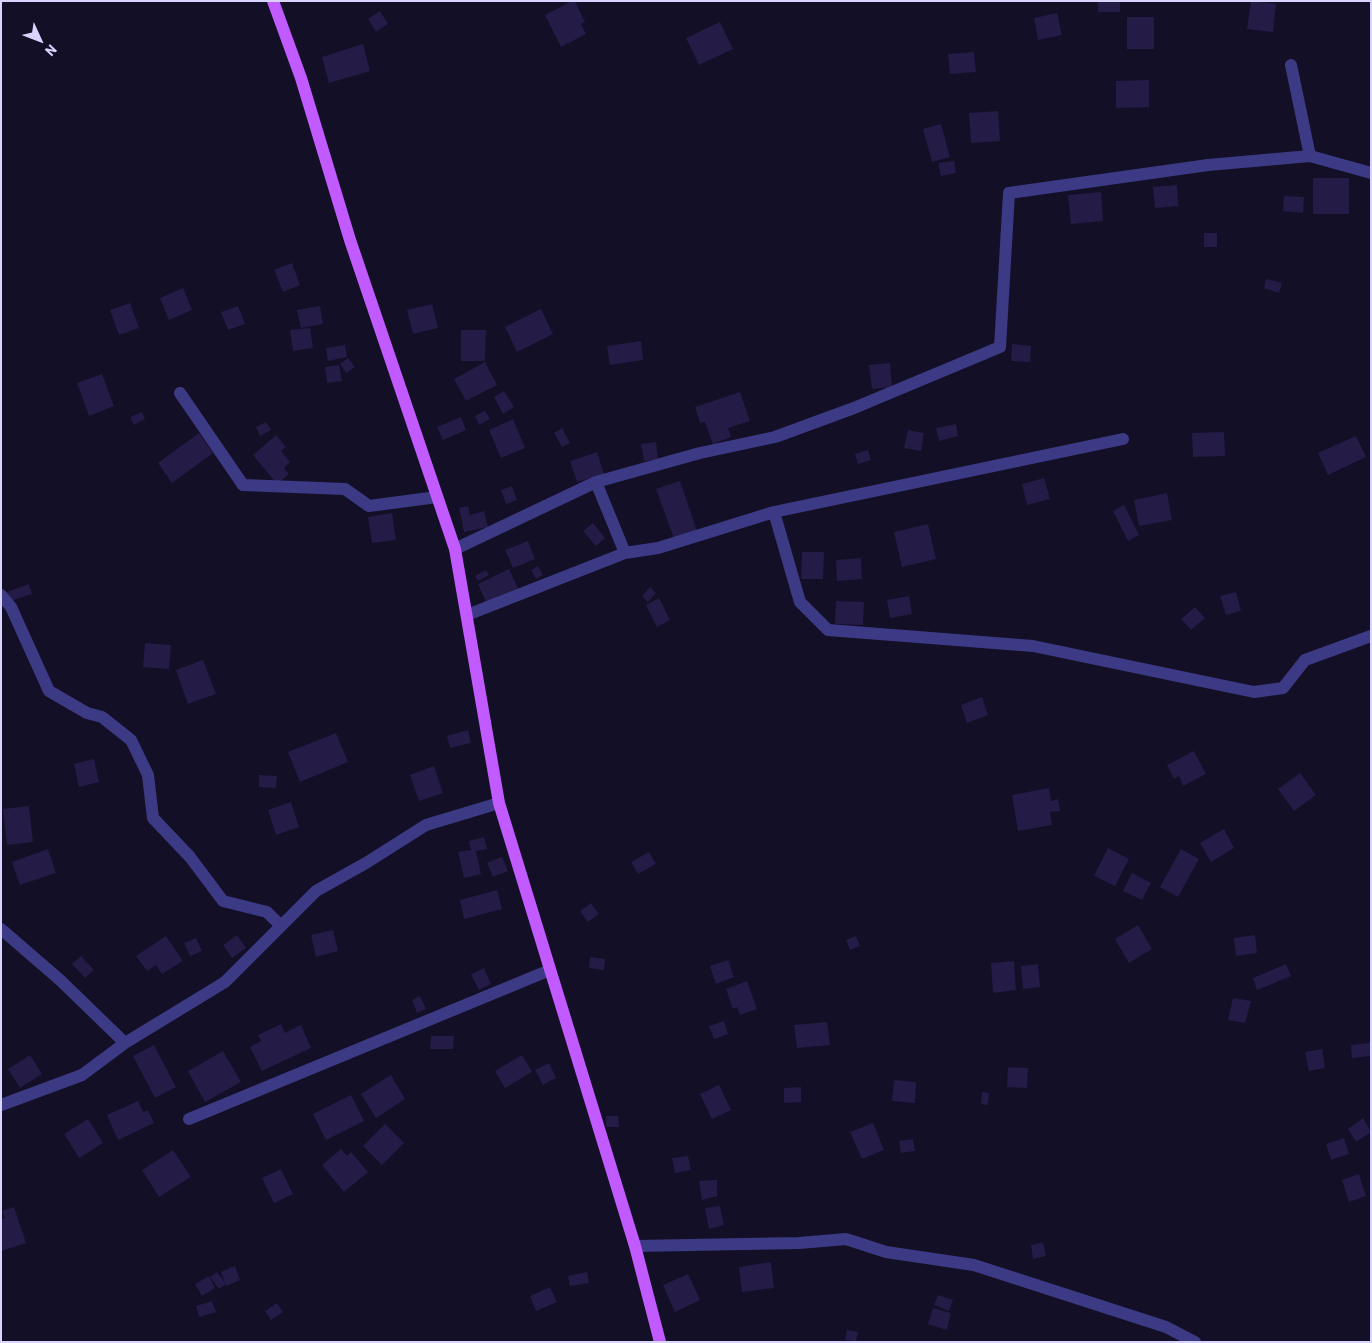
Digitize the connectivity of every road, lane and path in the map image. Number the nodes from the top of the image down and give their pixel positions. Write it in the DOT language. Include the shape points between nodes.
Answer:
graph roads {
  1 [pos="273,1"];
  2 [pos="1291,65"];
  3 [pos="1310,156"];
  4 [pos="1371,173"];
  5 [pos="180,393"];
  6 [pos="1122,439"];
  7 [pos="596,482"];
  8 [pos="437,497"];
  9 [pos="774,512"];
  10 [pos="455,548"];
  11 [pos="625,553"];
  12 [pos="1,595"];
  13 [pos="467,615"];
  14 [pos="1371,636"];
  15 [pos="499,803"];
  16 [pos="281,926"];
  17 [pos="1,929"];
  18 [pos="550,970"];
  19 [pos="125,1043"];
  20 [pos="1,1105"];
  21 [pos="189,1119"];
  22 [pos="635,1246"];
  23 [pos="660,1342"];
  24 [pos="1194,1342"];
  1 -- 8 [label="main road"];
  2 -- 3 [label="street"];
  3 -- 4 [label="street"];
  3 -- 7 [label="street" via="1208,165 1009,194 1000,346 854,408 775,437 700,452"];
  5 -- 8 [label="street" via="243,485 345,489 369,506"];
  6 -- 9 [label="street"];
  7 -- 10 [label="street"];
  7 -- 11 [label="street"];
  8 -- 10 [label="main road"];
  9 -- 11 [label="street" via="658,548"];
  9 -- 14 [label="street" via="800,602 828,630 1033,646 1254,692 1283,688 1306,660"];
  10 -- 13 [label="main road"];
  11 -- 13 [label="street"];
  12 -- 16 [label="street" via="11,607 50,691 87,713 102,716 131,740 148,775 153,818 190,857 223,901 267,912"];
  13 -- 15 [label="main road"];
  15 -- 16 [label="street" via="426,825 316,891"];
  15 -- 18 [label="main road"];
  16 -- 19 [label="street" via="225,982"];
  17 -- 19 [label="street"];
  18 -- 21 [label="street"];
  18 -- 22 [label="main road"];
  19 -- 20 [label="street" via="82,1075"];
  22 -- 23 [label="main road"];
  22 -- 24 [label="street" via="799,1243 846,1238 886,1252 974,1265 1166,1327"];
}
